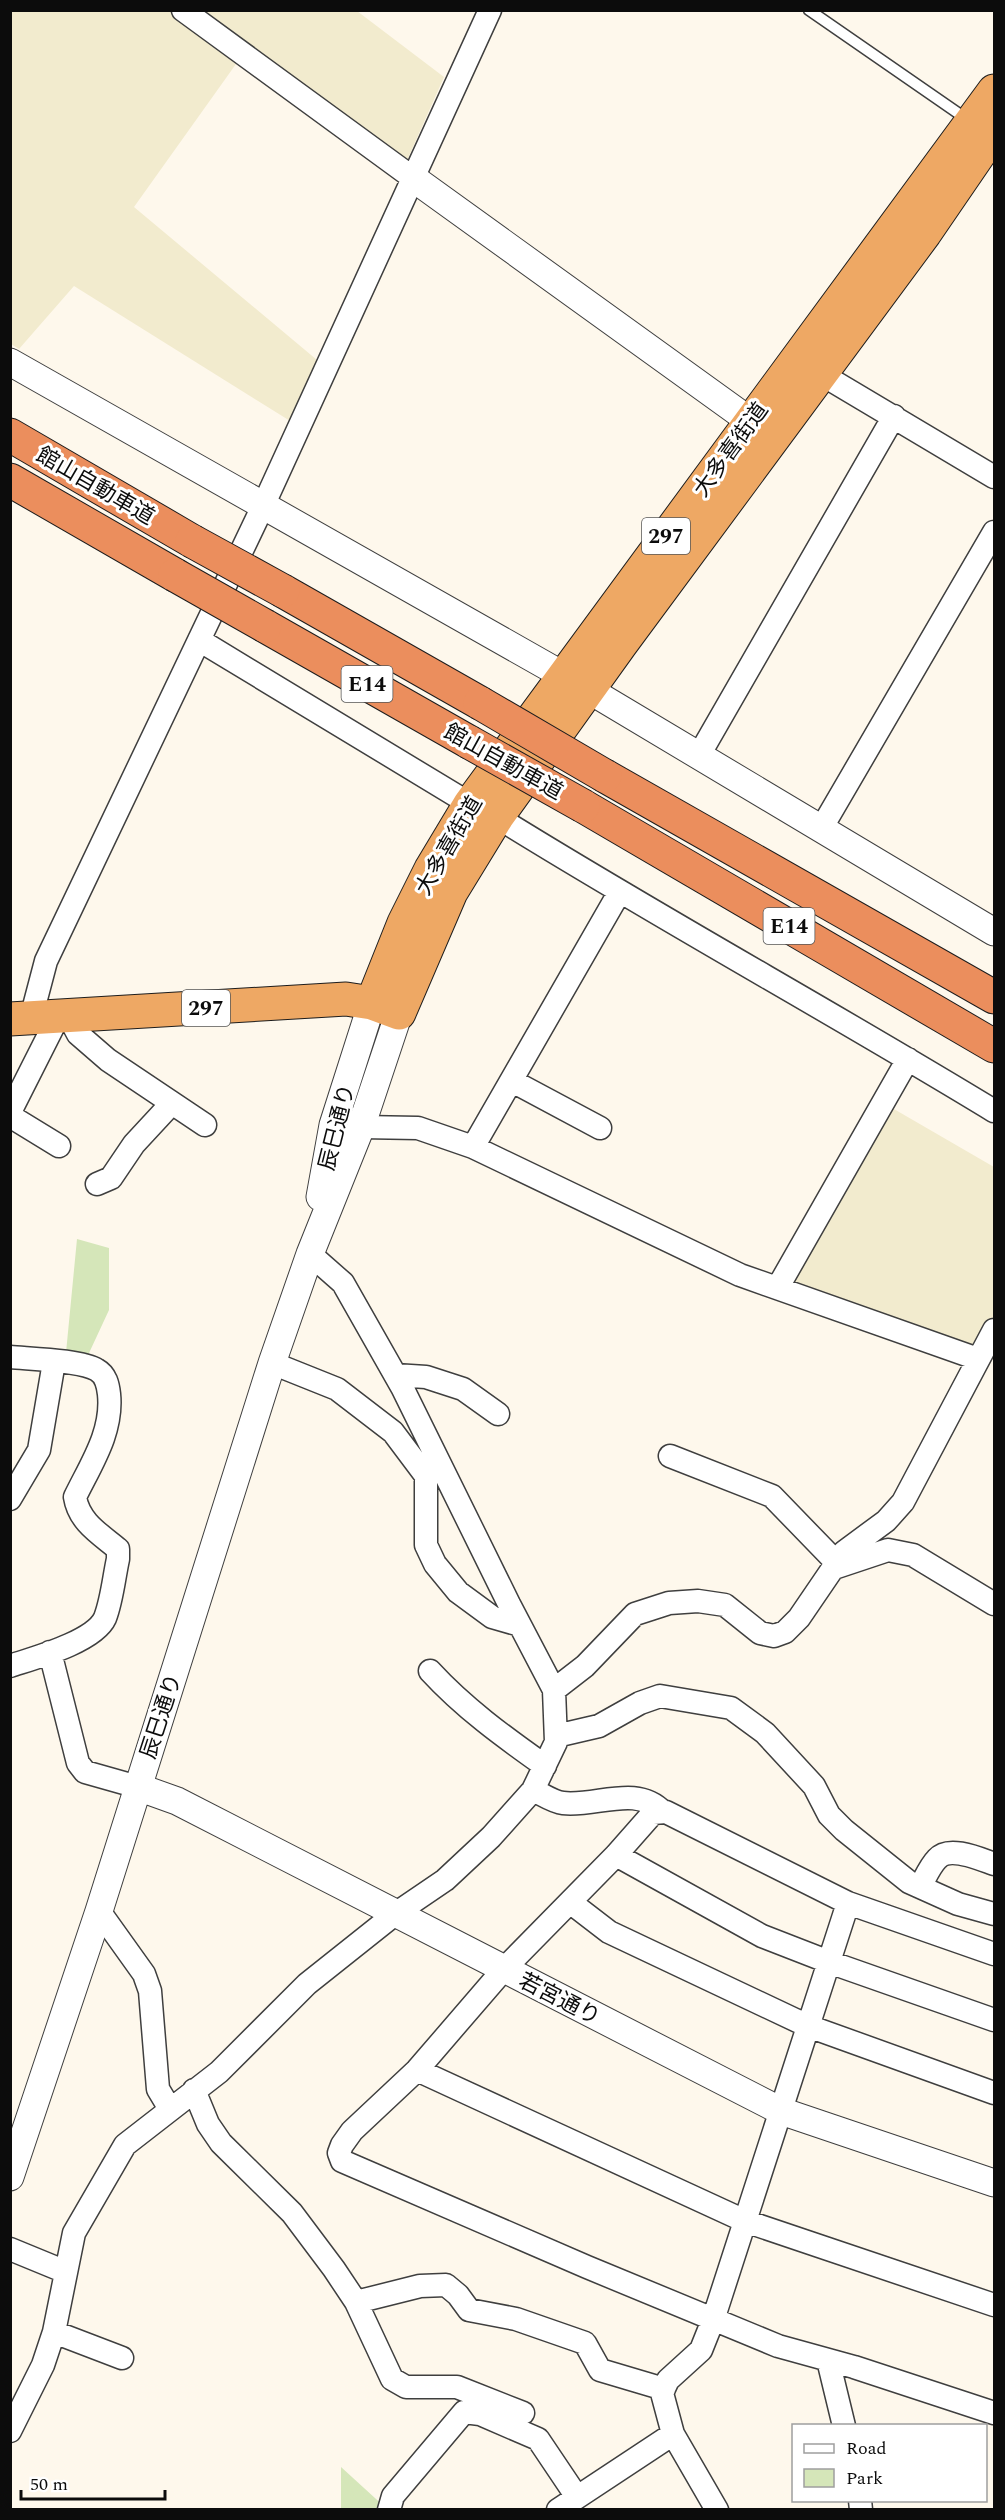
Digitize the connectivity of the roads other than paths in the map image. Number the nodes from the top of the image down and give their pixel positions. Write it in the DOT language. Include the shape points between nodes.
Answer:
graph roads {
  1 [pos="183,10"];
  2 [pos="490,10"];
  3 [pos="809,10"];
  4 [pos="994,91"];
  5 [pos="983,127"];
  6 [pos="413,178"];
  7 [pos="10,362"];
  8 [pos="821,374"];
  9 [pos="894,416"];
  10 [pos="750,421"];
  11 [pos="10,435"];
  12 [pos="994,477"];
  13 [pos="10,480"];
  14 [pos="263,506"];
  15 [pos="994,532"];
  16 [pos="199,640"];
  17 [pos="576,683"];
  18 [pos="698,757"];
  19 [pos="483,810"];
  20 [pos="821,829"];
  21 [pos="619,893"];
  22 [pos="992,923"];
  23 [pos="994,997"];
  24 [pos="386,1008"];
  25 [pos="42,1018"];
  26 [pos="994,1046"];
  27 [pos="908,1059"];
  28 [pos="512,1081"];
  29 [pos="172,1103"];
  30 [pos="994,1111"];
  31 [pos="10,1112"];
  32 [pos="10,1116"];
  33 [pos="205,1125"];
  34 [pos="361,1127"];
  35 [pos="600,1128"];
  36 [pos="59,1146"];
  37 [pos="473,1147"];
  38 [pos="97,1184"];
  39 [pos="310,1254"];
  40 [pos="778,1287"];
  41 [pos="993,1335"];
  42 [pos="10,1357"];
  43 [pos="978,1359"];
  44 [pos="54,1362"];
  45 [pos="272,1363"];
  46 [pos="395,1375"];
  47 [pos="498,1414"];
  48 [pos="670,1456"];
  49 [pos="10,1499"];
  50 [pos="835,1566"];
  51 [pos="994,1604"];
  52 [pos="520,1625"];
  53 [pos="50,1652"];
  54 [pos="10,1666"];
  55 [pos="430,1671"];
  56 [pos="554,1690"];
  57 [pos="556,1736"];
  58 [pos="545,1766"];
  59 [pos="138,1787"];
  60 [pos="533,1790"];
  61 [pos="663,1812"];
  62 [pos="616,1855"];
  63 [pos="994,1864"];
  64 [pos="920,1887"];
  65 [pos="570,1902"];
  66 [pos="848,1903"];
  67 [pos="99,1911"];
  68 [pos="395,1914"];
  69 [pos="994,1914"];
  70 [pos="994,1954"];
  71 [pos="829,1962"];
  72 [pos="504,1969"];
  73 [pos="994,2020"];
  74 [pos="808,2026"];
  75 [pos="417,2070"];
  76 [pos="194,2090"];
  77 [pos="994,2093"];
  78 [pos="170,2109"];
  79 [pos="781,2111"];
  80 [pos="10,2177"];
  81 [pos="994,2182"];
  82 [pos="745,2222"];
  83 [pos="10,2249"];
  84 [pos="66,2272"];
  85 [pos="356,2302"];
  86 [pos="994,2305"];
  87 [pos="713,2320"];
  88 [pos="54,2332"];
  89 [pos="122,2358"];
  90 [pos="828,2360"];
  91 [pos="664,2389"];
  92 [pos="522,2413"];
  93 [pos="994,2413"];
  94 [pos="844,2424"];
  95 [pos="10,2431"];
  96 [pos="673,2434"];
  97 [pos="568,2503"];
  98 [pos="389,2510"];
  99 [pos="717,2510"];
  1 -- 6 [label="street"];
  2 -- 6 [label="street"];
  3 -- 5 [label="lane"];
  4 -- 5 [label="highway, 大多喜街道 / 297"];
  5 -- 8 [label="highway, 大多喜街道 / 297" via="925,233"];
  5 -- 10 [label="highway, 大多喜街道 / 297"];
  6 -- 10 [label="street"];
  6 -- 14 [label="street"];
  7 -- 14 [label="street"];
  8 -- 9 [label="street"];
  8 -- 17 [label="highway, 大多喜街道 / 297"];
  9 -- 12 [label="street"];
  9 -- 18 [label="street"];
  10 -- 17 [label="highway, 大多喜街道 / 297"];
  11 -- 23 [label="highway, 館山自動車道 / E14, bridge"];
  13 -- 26 [label="highway, 館山自動車道 / E14, bridge" via="583,806"];
  14 -- 16 [label="street"];
  14 -- 17 [label="street"];
  15 -- 20 [label="street"];
  16 -- 19 [label="street"];
  16 -- 25 [label="street" via="46,961"];
  17 -- 18 [label="street"];
  17 -- 19 [label="highway, 大多喜街道 / 297"];
  18 -- 20 [label="street"];
  19 -- 21 [label="street"];
  19 -- 24 [label="highway, 大多喜街道 / 297" via="431,869 404,922"];
  20 -- 22 [label="street"];
  21 -- 27 [label="street"];
  21 -- 28 [label="street"];
  24 -- 25 [label="highway, 297" via="346,999"];
  24 -- 34 [label="street, 辰巳通り"];
  24 -- 39 [label="street, 辰巳通り" via="333,1125"];
  25 -- 29 [label="street" via="78,1034 108,1060"];
  25 -- 31 [label="street"];
  27 -- 30 [label="street"];
  27 -- 40 [label="street"];
  28 -- 35 [label="street"];
  28 -- 37 [label="street"];
  29 -- 33 [label="street"];
  29 -- 38 [label="street" via="134,1144 111,1178"];
  32 -- 36 [label="street"];
  34 -- 37 [label="street" via="418,1128"];
  34 -- 39 [label="street, 辰巳通り"];
  37 -- 40 [label="street" via="740,1275"];
  39 -- 45 [label="street, 辰巳通り"];
  39 -- 46 [label="street" via="343,1283"];
  40 -- 43 [label="street"];
  41 -- 43 [label="street"];
  42 -- 44 [label="street"];
  43 -- 50 [label="street" via="903,1502 886,1521 844,1552"];
  44 -- 49 [label="street" via="39,1450"];
  44 -- 53 [label="street" via="98,1370 108,1382 107,1432 75,1497 82,1519 118,1549 118,1559 105,1619 94,1632"];
  45 -- 52 [label="street" via="337,1389 393,1432 426,1476 426,1545 435,1564 458,1592 492,1617"];
  45 -- 59 [label="street, 辰巳通り"];
  46 -- 47 [label="street" via="426,1377 463,1389"];
  46 -- 52 [label="street"];
  48 -- 50 [label="street" via="772,1496"];
  50 -- 51 [label="street" via="888,1550 913,1555"];
  50 -- 56 [label="street" via="785,1632 774,1636 760,1633 725,1605 698,1601 669,1603 635,1614 585,1666"];
  52 -- 56 [label="street"];
  53 -- 54 [label="street"];
  53 -- 59 [label="street" via="78,1763 85,1772"];
  55 -- 58 [label="street" via="450,1694"];
  56 -- 57 [label="street"];
  57 -- 58 [label="street"];
  57 -- 64 [label="street" via="599,1726 640,1702 660,1696 731,1708 765,1733 793,1763 844,1830"];
  58 -- 60 [label="street"];
  59 -- 67 [label="street, 辰巳通り"];
  59 -- 68 [label="street, 若宮通り" via="177,1801"];
  60 -- 61 [label="street" via="561,1803 639,1797"];
  60 -- 68 [label="street" via="445,1880"];
  61 -- 62 [label="street" via="653,1813"];
  61 -- 66 [label="street"];
  62 -- 65 [label="street"];
  62 -- 71 [label="street" via="762,1936"];
  63 -- 64 [label="street" via="948,1852 937,1857"];
  64 -- 69 [label="street"];
  65 -- 72 [label="street"];
  65 -- 74 [label="street" via="609,1932"];
  66 -- 70 [label="street"];
  66 -- 71 [label="street"];
  67 -- 78 [label="street" via="144,1974 150,1991 158,2089"];
  67 -- 80 [label="street, 辰巳通り"];
  68 -- 72 [label="street, 若宮通り"];
  68 -- 76 [label="street" via="307,1984 219,2072"];
  71 -- 73 [label="street"];
  71 -- 74 [label="street"];
  72 -- 75 [label="street"];
  72 -- 79 [label="street, 若宮通り"];
  74 -- 77 [label="street"];
  74 -- 79 [label="street"];
  75 -- 82 [label="street"];
  75 -- 87 [label="street" via="352,2131 339,2153 342,2161"];
  76 -- 78 [label="street"];
  76 -- 85 [label="street" via="220,2143 291,2213"];
  78 -- 84 [label="street" via="125,2145 74,2233"];
  79 -- 81 [label="street, 若宮通り"];
  79 -- 82 [label="street"];
  82 -- 86 [label="street"];
  82 -- 87 [label="street"];
  83 -- 84 [label="street"];
  84 -- 88 [label="street"];
  85 -- 91 [label="street" via="420,2286 447,2285 469,2310 516,2319 585,2343 600,2370"];
  85 -- 92 [label="street" via="392,2379 406,2387 457,2387"];
  87 -- 90 [label="street" via="778,2346"];
  87 -- 91 [label="street" via="701,2350 668,2380"];
  88 -- 89 [label="street"];
  88 -- 95 [label="street" via="43,2365"];
  90 -- 93 [label="street"];
  90 -- 94 [label="street"];
  91 -- 96 [label="street"];
  96 -- 97 [label="street"];
  96 -- 99 [label="street"];
  97 -- 98 [label="street" via="538,2439 480,2414 464,2412 393,2496"];
}
